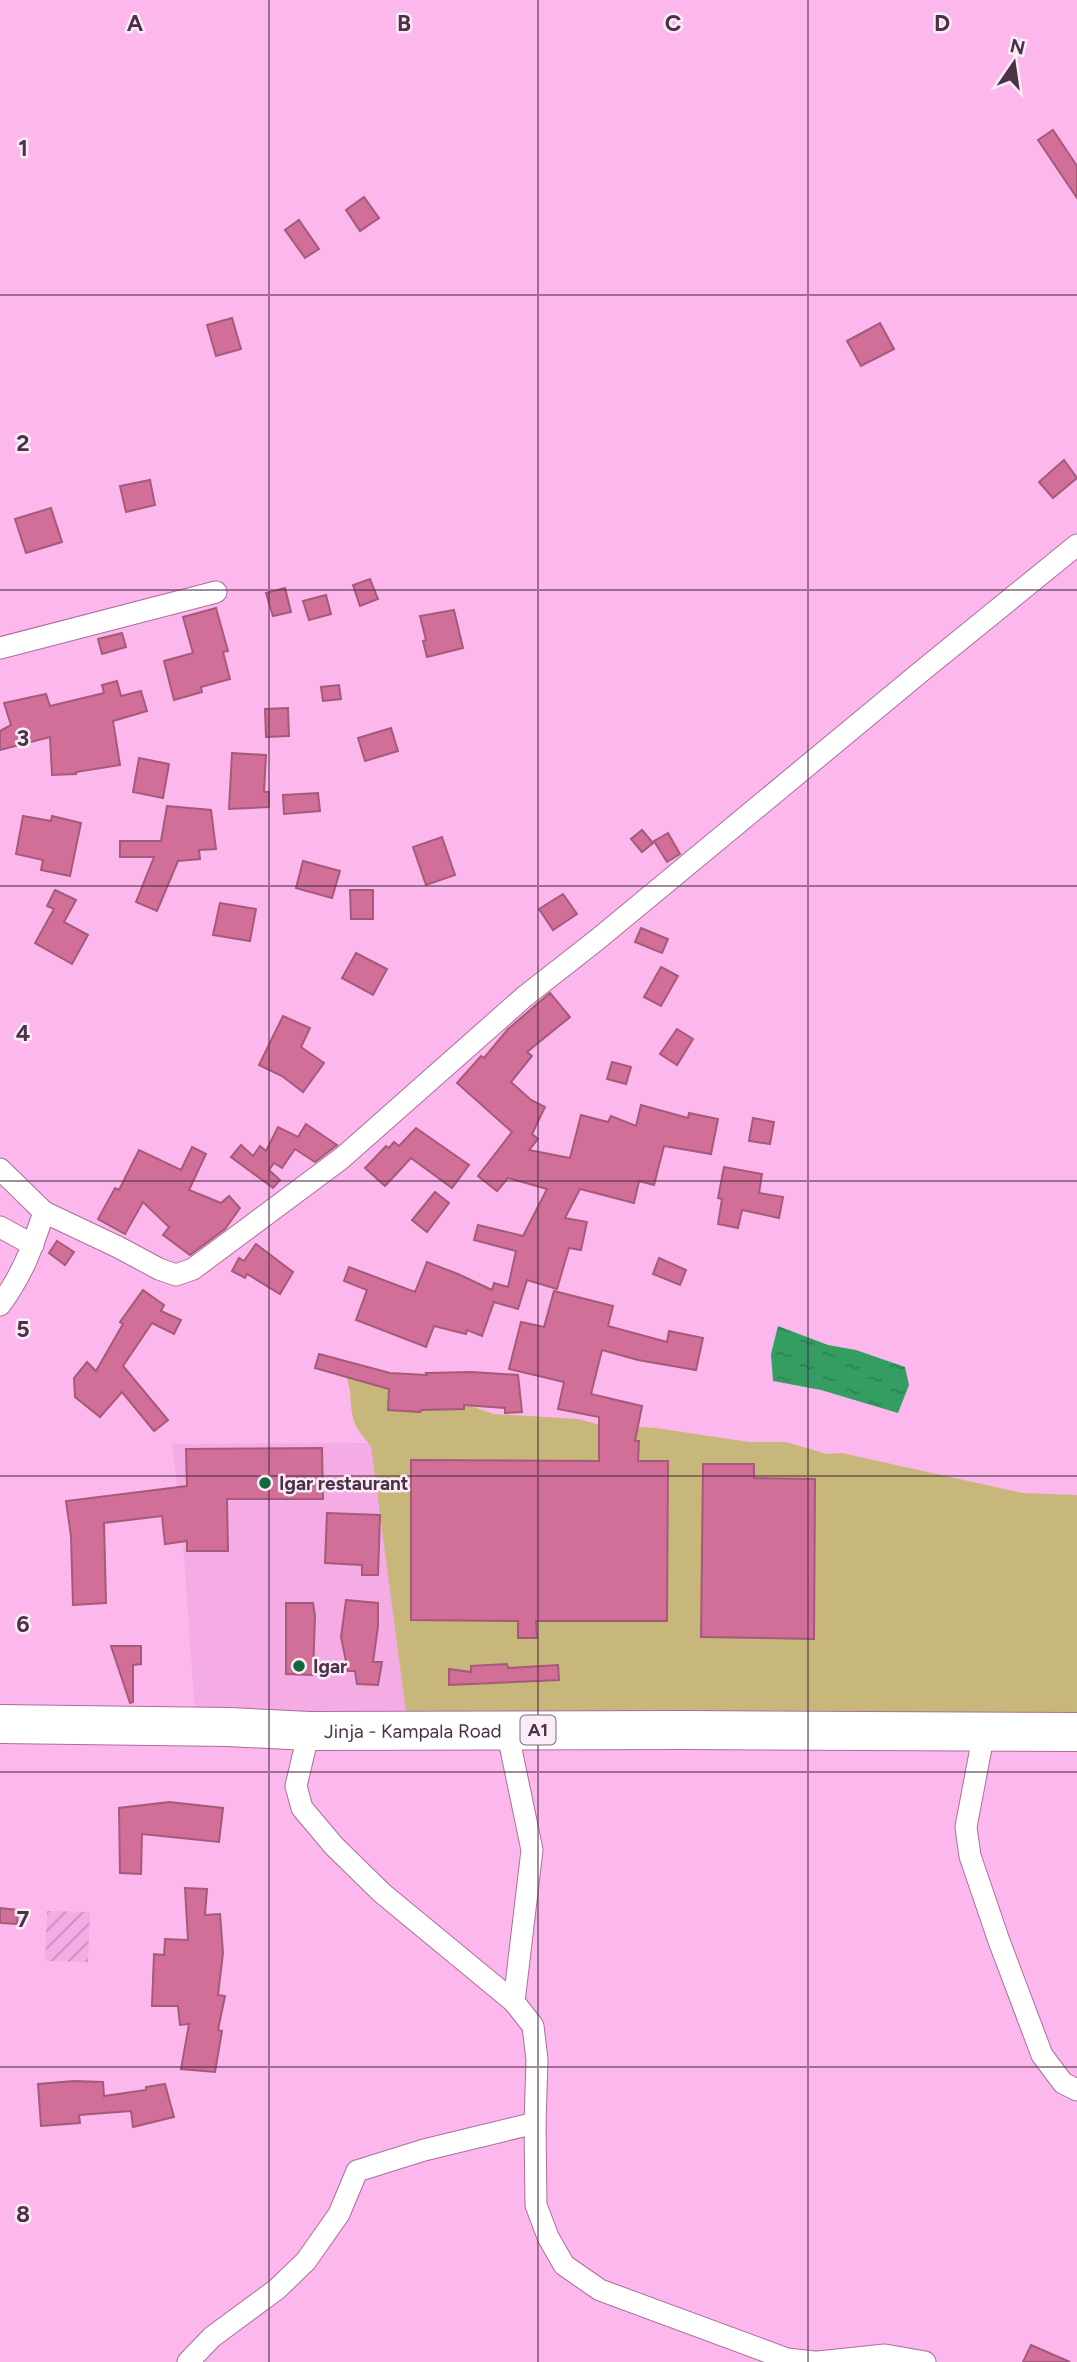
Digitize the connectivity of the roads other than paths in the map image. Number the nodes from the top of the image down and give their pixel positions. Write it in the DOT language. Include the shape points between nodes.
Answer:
graph roads {
  1 [pos="1077,545"];
  2 [pos="216,592"];
  3 [pos="0,648"];
  4 [pos="0,1169"];
  5 [pos="44,1212"];
  6 [pos="0,1227"];
  7 [pos="33,1245"];
  8 [pos="0,1305"];
  9 [pos="0,1724"];
  10 [pos="507,1730"];
  11 [pos="309,1731"];
  12 [pos="984,1732"];
  13 [pos="1077,1732"];
  14 [pos="514,2002"];
  15 [pos="1077,2090"];
  16 [pos="535,2123"];
  17 [pos="188,2362"];
  18 [pos="816,2362"];
  19 [pos="925,2362"];
  1 -- 5 [label="street" via="524,996 342,1158 193,1269 176,1275 159,1269"];
  2 -- 3 [label="street"];
  4 -- 5 [label="street"];
  5 -- 7 [label="street"];
  6 -- 7 [label="street"];
  7 -- 8 [label="street" via="16,1284"];
  9 -- 11 [label="highway, Jinja - Kampala Road / A1"];
  10 -- 11 [label="highway, Jinja - Kampala Road / A1"];
  10 -- 12 [label="highway, Jinja - Kampala Road / A1"];
  10 -- 14 [label="street" via="532,1850"];
  11 -- 14 [label="street" via="296,1786 302,1808 382,1893"];
  12 -- 13 [label="highway, Jinja - Kampala Road / A1"];
  12 -- 15 [label="street" via="966,1827 970,1856 1042,2055 1063,2083"];
  14 -- 16 [label="street" via="533,2026"];
  16 -- 17 [label="street" via="357,2171 339,2214 306,2261"];
  16 -- 18 [label="street" via="536,2205 564,2264 600,2290 787,2359"];
  18 -- 19 [label="street" via="886,2355"];
}
